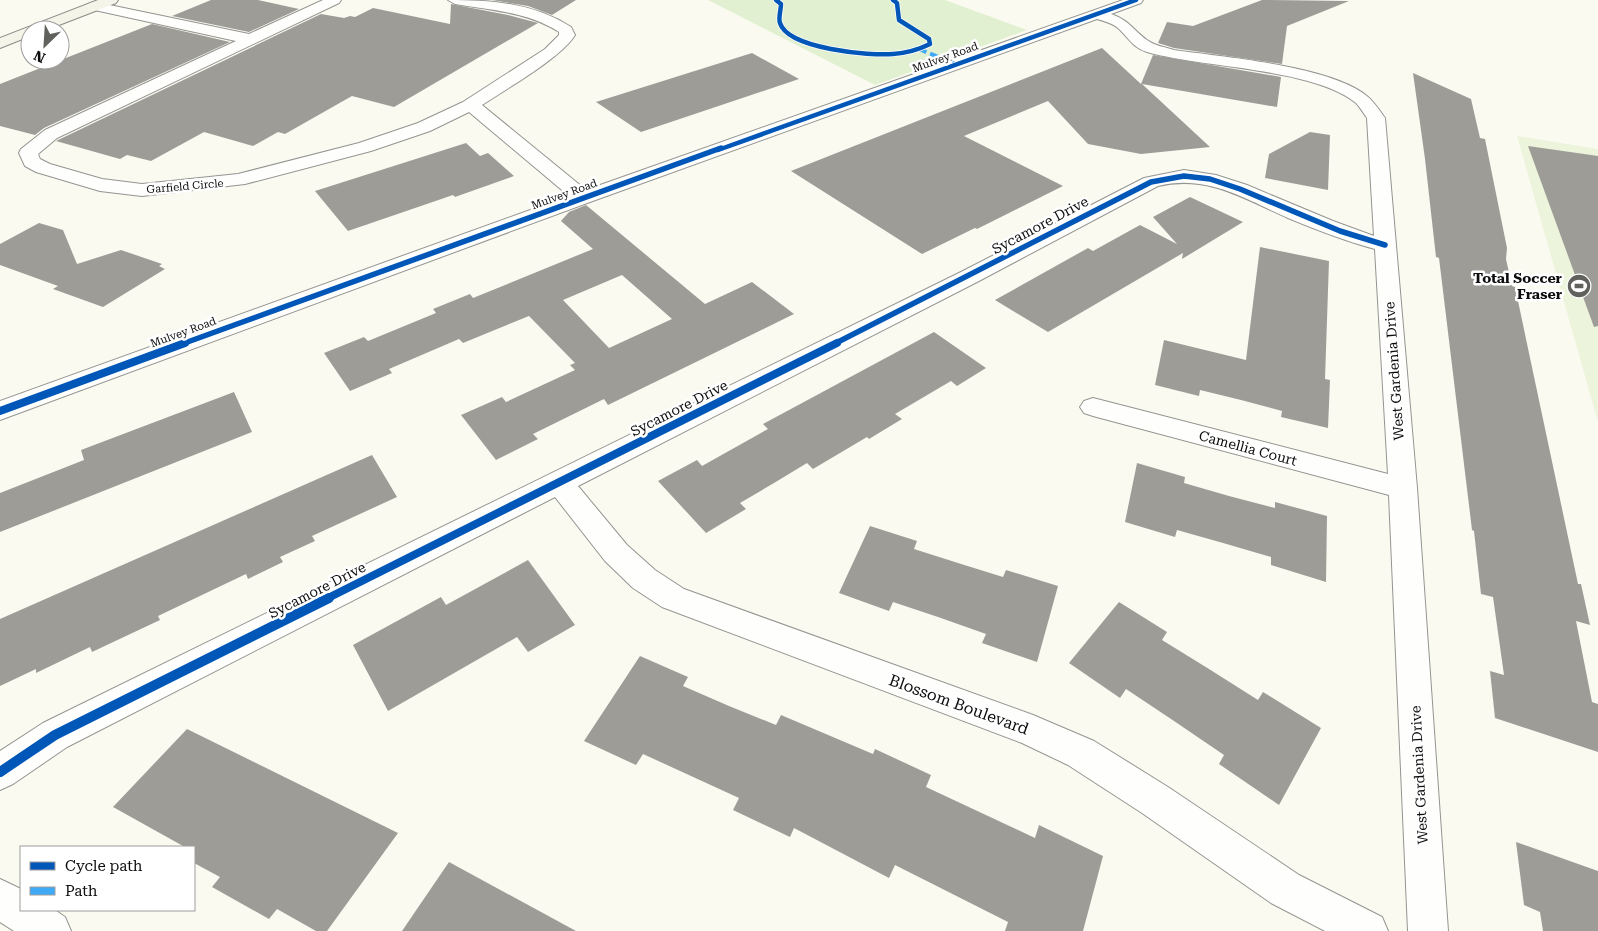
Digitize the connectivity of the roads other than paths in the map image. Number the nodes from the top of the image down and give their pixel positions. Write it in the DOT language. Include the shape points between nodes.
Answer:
graph roads {
  1 [pos="111,0"];
  2 [pos="334,0"];
  3 [pos="455,0"];
  4 [pos="1136,0"];
  5 [pos="95,6"];
  6 [pos="1098,14"];
  7 [pos="59,20"];
  8 [pos="20,35"];
  9 [pos="250,39"];
  10 [pos="0,43"];
  11 [pos="469,106"];
  12 [pos="583,198"];
  13 [pos="1385,245"];
  14 [pos="1093,407"];
  15 [pos="0,411"];
  16 [pos="559,482"];
  17 [pos="1402,488"];
  18 [pos="0,772"];
  19 [pos="0,899"];
  20 [pos="51,931"];
  21 [pos="1368,931"];
  22 [pos="1428,931"];
  1 -- 5 [label="main road"];
  2 -- 9 [label="street, Garfield Circle"];
  3 -- 11 [label="street, Garfield Circle" via="540,16 566,30 567,35 550,52"];
  4 -- 6 [label="street, Mulvey Road"];
  5 -- 7 [label="main road"];
  5 -- 9 [label="street"];
  6 -- 12 [label="street, Mulvey Road"];
  6 -- 13 [label="street, West Gardenia Drive" via="1121,24 1148,48 1295,74 1341,88 1365,103 1376,118"];
  8 -- 10 [label="main road"];
  9 -- 11 [label="street, Garfield Circle" via="51,134 28,153 32,162 100,185 142,190 189,187 238,180 365,147 424,127"];
  11 -- 12 [label="street" via="479,110"];
  12 -- 15 [label="street, Mulvey Road"];
  13 -- 16 [label="street, Sycamore Drive" via="1333,229 1231,185 1190,176 1166,178 1135,190 969,277"];
  13 -- 17 [label="street, West Gardenia Drive"];
  14 -- 17 [label="street, Camellia Court"];
  16 -- 18 [label="street, Sycamore Drive" via="55,736"];
  16 -- 21 [label="street, Blossom Boulevard" via="616,553 644,579 673,598 1033,731 1082,753 1285,888"];
  17 -- 22 [label="street, West Gardenia Drive"];
  19 -- 20 [label="street"];
}
